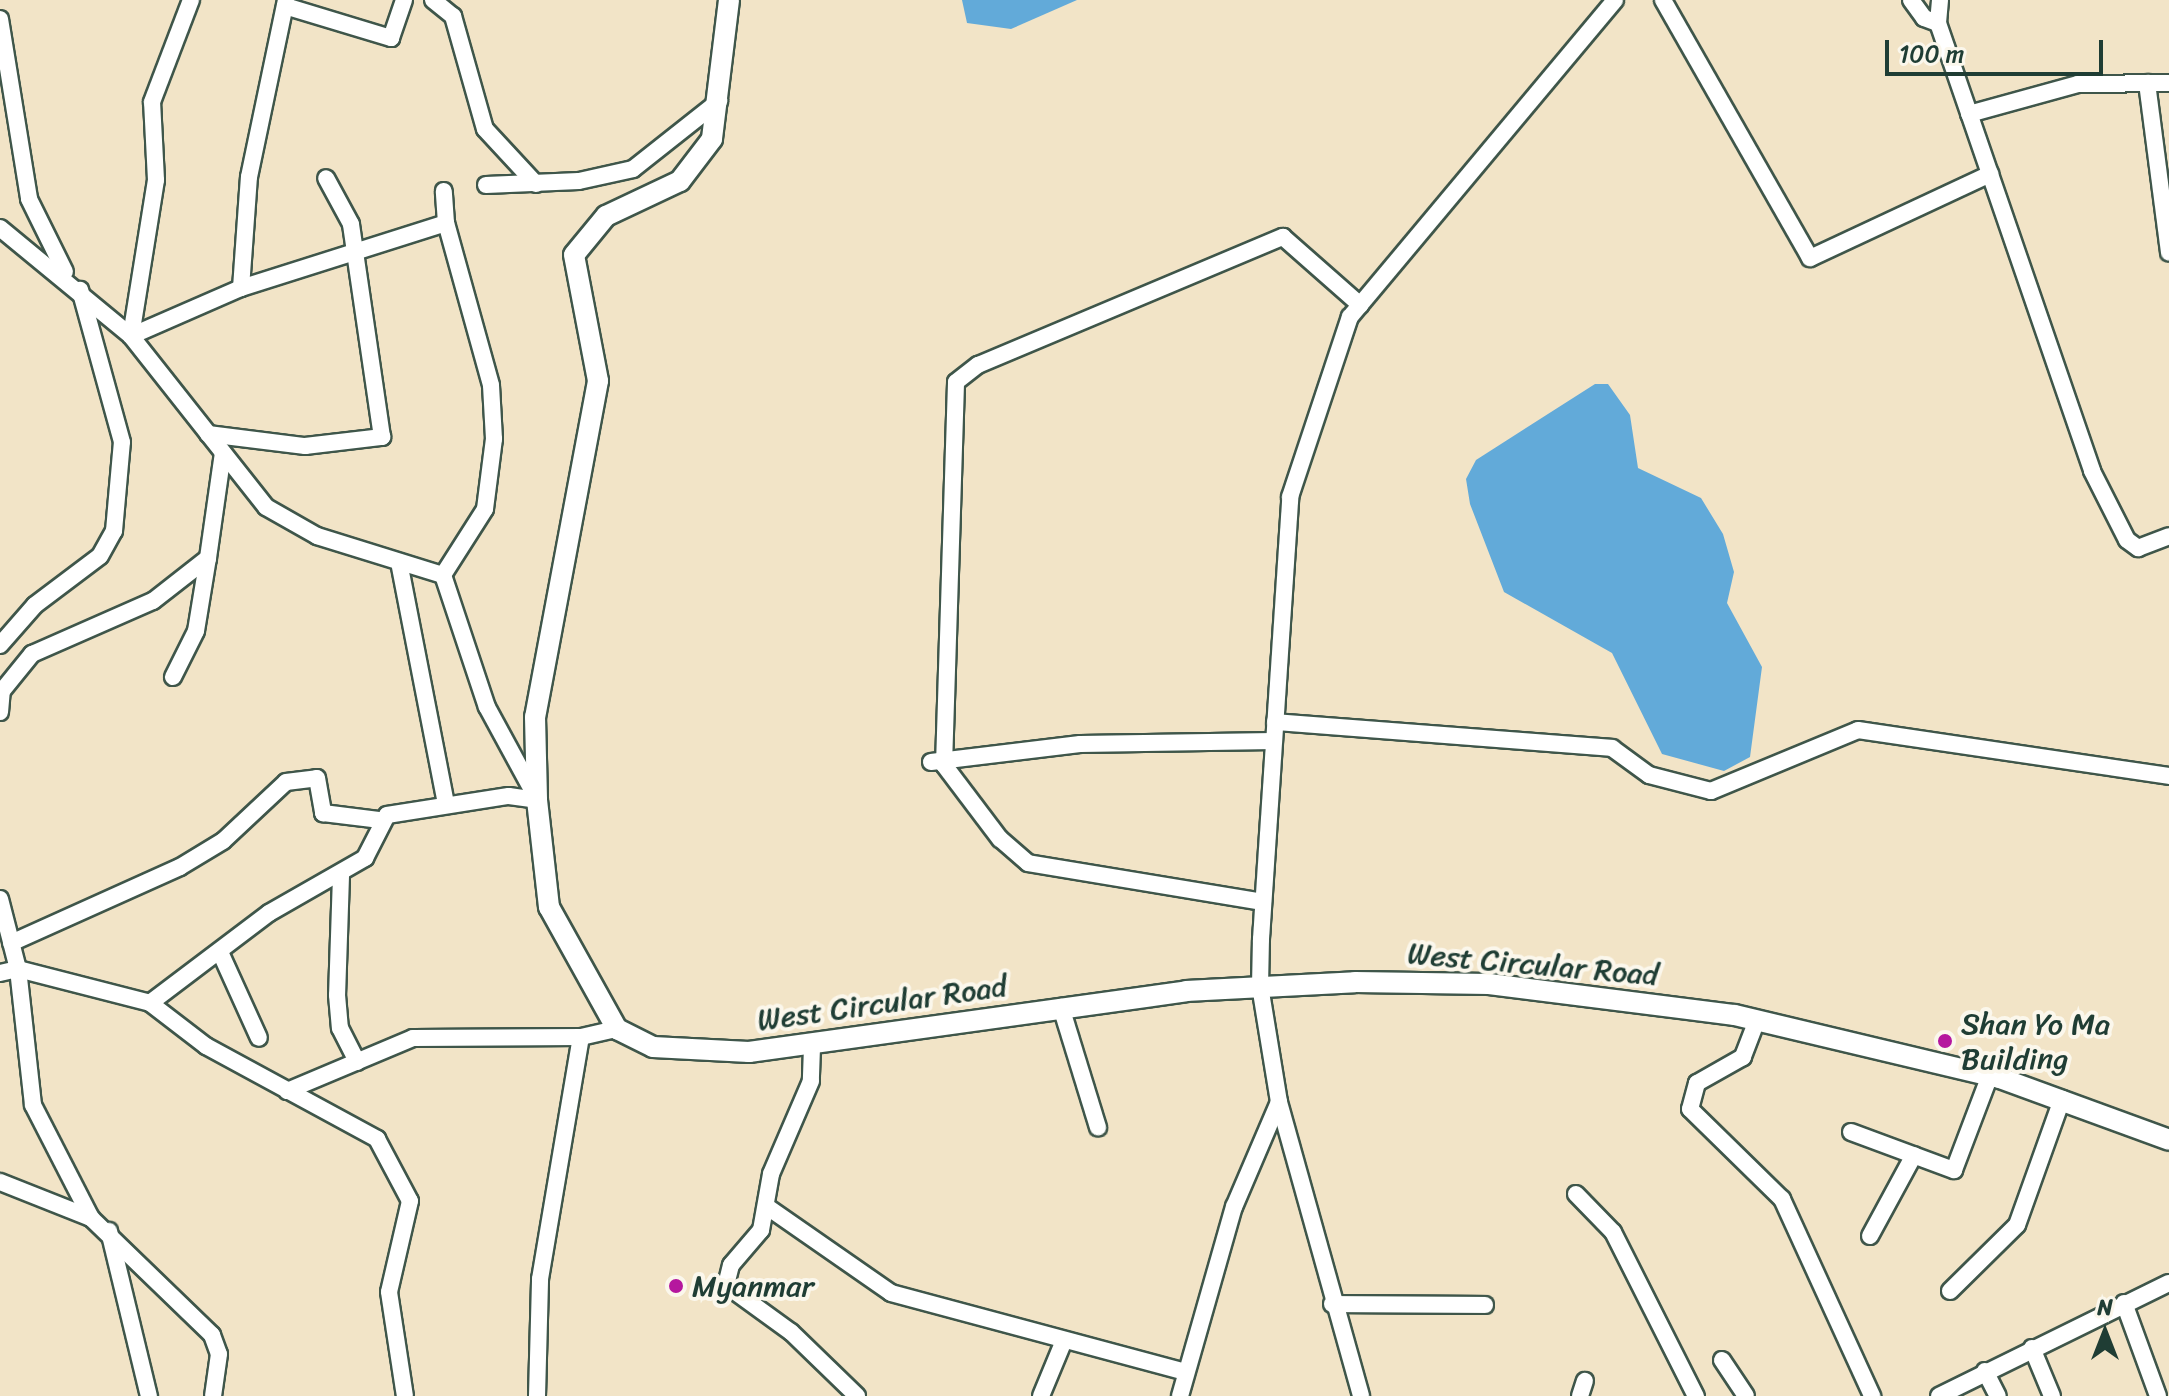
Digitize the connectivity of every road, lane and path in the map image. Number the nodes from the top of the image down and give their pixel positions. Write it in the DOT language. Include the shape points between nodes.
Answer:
graph roads {
  1 [pos="191,0"];
  2 [pos="404,0"];
  3 [pos="433,0"];
  4 [pos="729,0"];
  5 [pos="1615,0"];
  6 [pos="1663,0"];
  7 [pos="1911,0"];
  8 [pos="1940,0"];
  9 [pos="286,3"];
  10 [pos="0,19"];
  11 [pos="1938,23"];
  12 [pos="2147,83"];
  13 [pos="2169,83"];
  14 [pos="719,101"];
  15 [pos="1969,114"];
  16 [pos="1990,174"];
  17 [pos="326,178"];
  18 [pos="536,184"];
  19 [pos="486,185"];
  20 [pos="444,191"];
  21 [pos="446,223"];
  22 [pos="0,228"];
  23 [pos="2169,253"];
  24 [pos="351,256"];
  25 [pos="73,282"];
  26 [pos="241,288"];
  27 [pos="1360,305"];
  28 [pos="131,336"];
  29 [pos="208,434"];
  30 [pos="223,453"];
  31 [pos="2169,536"];
  32 [pos="208,558"];
  33 [pos="399,562"];
  34 [pos="443,575"];
  35 [pos="0,645"];
  36 [pos="173,677"];
  37 [pos="1,691"];
  38 [pos="0,712"];
  39 [pos="1275,722"];
  40 [pos="1274,741"];
  41 [pos="937,760"];
  42 [pos="2169,776"];
  43 [pos="537,800"];
  44 [pos="446,804"];
  45 [pos="379,820"];
  46 [pos="341,876"];
  47 [pos="0,899"];
  48 [pos="1263,902"];
  49 [pos="11,943"];
  50 [pos="220,952"];
  51 [pos="18,969"];
  52 [pos="0,973"];
  53 [pos="1260,986"];
  54 [pos="150,1003"];
  55 [pos="1061,1007"];
  56 [pos="1757,1020"];
  57 [pos="617,1029"];
  58 [pos="581,1037"];
  59 [pos="259,1038"];
  60 [pos="812,1047"];
  61 [pos="357,1062"];
  62 [pos="1990,1075"];
  63 [pos="287,1091"];
  64 [pos="2062,1099"];
  65 [pos="1279,1102"];
  66 [pos="1098,1127"];
  67 [pos="1851,1132"];
  68 [pos="2169,1140"];
  69 [pos="1914,1155"];
  70 [pos="0,1182"];
  71 [pos="1576,1194"];
  72 [pos="766,1206"];
  73 [pos="91,1218"];
  74 [pos="109,1231"];
  75 [pos="1870,1236"];
  76 [pos="2169,1283"];
  77 [pos="1950,1291"];
  78 [pos="2124,1303"];
  79 [pos="1332,1304"];
  80 [pos="1485,1305"];
  81 [pos="1063,1343"];
  82 [pos="2032,1348"];
  83 [pos="1722,1360"];
  84 [pos="1985,1371"];
  85 [pos="1185,1372"];
  86 [pos="1867,1394"];
  87 [pos="149,1396"];
  88 [pos="213,1396"];
  89 [pos="405,1396"];
  90 [pos="537,1396"];
  91 [pos="857,1396"];
  92 [pos="1041,1396"];
  93 [pos="1180,1396"];
  94 [pos="1361,1396"];
  95 [pos="1696,1396"];
  96 [pos="1746,1396"];
  97 [pos="1939,1396"];
  98 [pos="1998,1396"];
  99 [pos="2052,1396"];
  100 [pos="2158,1396"];
  1 -- 28 [label="street" via="152,102 156,180"];
  2 -- 9 [label="street" via="391,38"];
  3 -- 18 [label="street" via="453,16 473,106 485,129"];
  4 -- 14 [label="street" via="719,33"];
  5 -- 27 [label="street"];
  6 -- 16 [label="street" via="1810,258"];
  7 -- 11 [label="street" via="1924,18"];
  8 -- 11 [label="street"];
  9 -- 26 [label="street" via="249,177"];
  10 -- 25 [label="street" via="29,199"];
  11 -- 15 [label="street"];
  12 -- 13 [label="street"];
  12 -- 15 [label="street" via="2078,84"];
  12 -- 23 [label="street"];
  14 -- 18 [label="street" via="633,169"];
  14 -- 43 [label="street" via="712,139 680,181 606,216 574,255 598,381 535,717"];
  15 -- 16 [label="street"];
  16 -- 31 [label="street" via="2092,471 2127,540 2138,548"];
  17 -- 24 [label="street" via="348,213"];
  18 -- 19 [label="street"];
  20 -- 21 [label="street"];
  21 -- 24 [label="street"];
  21 -- 34 [label="street" via="491,385 494,439 485,509"];
  22 -- 25 [label="street"];
  24 -- 26 [label="street"];
  24 -- 29 [label="street" via="383,422 380,441 305,446"];
  25 -- 28 [label="street"];
  25 -- 35 [label="street" via="122,442 114,531 100,556 35,605"];
  26 -- 28 [label="street"];
  27 -- 39 [label="street" via="1290,497"];
  27 -- 41 [label="street" via="1283,237 978,365 956,382"];
  28 -- 29 [label="street"];
  29 -- 30 [label="street"];
  30 -- 32 [label="street"];
  30 -- 33 [label="street" via="266,507 317,536"];
  32 -- 36 [label="street" via="196,631"];
  32 -- 37 [label="street" via="153,601 32,654"];
  33 -- 34 [label="street"];
  33 -- 44 [label="street"];
  34 -- 43 [label="street" via="487,707"];
  37 -- 38 [label="street"];
  39 -- 40 [label="street"];
  39 -- 42 [label="street" via="1612,748 1649,775 1711,791 1858,730"];
  40 -- 41 [label="street" via="1080,744"];
  40 -- 48 [label="street"];
  41 -- 48 [label="street" via="1000,839 1028,863"];
  43 -- 44 [label="street" via="509,796"];
  43 -- 57 [label="street" via="549,907"];
  44 -- 45 [label="street"];
  45 -- 46 [label="street" via="365,858"];
  45 -- 49 [label="street" via="323,813 317,778 286,782 223,841 180,867"];
  46 -- 50 [label="street" via="269,913"];
  46 -- 61 [label="street" via="337,995 340,1028"];
  47 -- 49 [label="street"];
  48 -- 53 [label="street"];
  49 -- 51 [label="street"];
  50 -- 54 [label="street"];
  50 -- 59 [label="street"];
  51 -- 52 [label="street"];
  51 -- 54 [label="street"];
  51 -- 73 [label="street" via="33,1105"];
  53 -- 55 [label="street, West Circular Road"];
  53 -- 56 [label="street, West Circular Road" via="1489,984"];
  53 -- 65 [label="street"];
  54 -- 63 [label="street" via="206,1046"];
  55 -- 60 [label="street, West Circular Road"];
  55 -- 66 [label="street"];
  56 -- 62 [label="street, West Circular Road"];
  56 -- 86 [label="street" via="1743,1057 1697,1083 1690,1109 1782,1199"];
  57 -- 58 [label="street"];
  57 -- 60 [label="street, West Circular Road" via="653,1047"];
  58 -- 61 [label="street" via="413,1038"];
  58 -- 90 [label="street" via="540,1279"];
  60 -- 72 [label="street" via="811,1081 777,1157"];
  61 -- 63 [label="street"];
  62 -- 64 [label="street, West Circular Road"];
  62 -- 69 [label="street" via="1954,1170"];
  63 -- 89 [label="street" via="377,1139 410,1201 389,1292"];
  64 -- 68 [label="street, West Circular Road"];
  64 -- 77 [label="street" via="2017,1225"];
  65 -- 79 [label="street"];
  65 -- 85 [label="street" via="1234,1207"];
  67 -- 69 [label="street"];
  69 -- 75 [label="street"];
  70 -- 73 [label="street"];
  71 -- 95 [label="street" via="1613,1232"];
  72 -- 81 [label="street" via="891,1293"];
  72 -- 91 [label="street" via="761,1230 731,1265 726,1285 791,1332"];
  73 -- 74 [label="street"];
  74 -- 87 [label="street"];
  74 -- 88 [label="street" via="212,1335 219,1354"];
  76 -- 78 [label="street"];
  78 -- 82 [label="street"];
  78 -- 100 [label="street"];
  79 -- 80 [label="street"];
  79 -- 94 [label="street"];
  81 -- 85 [label="street"];
  81 -- 92 [label="street"];
  82 -- 84 [label="street"];
  82 -- 99 [label="street"];
  83 -- 96 [label="street"];
  84 -- 97 [label="street"];
  84 -- 98 [label="street"];
  85 -- 93 [label="street"];
}
